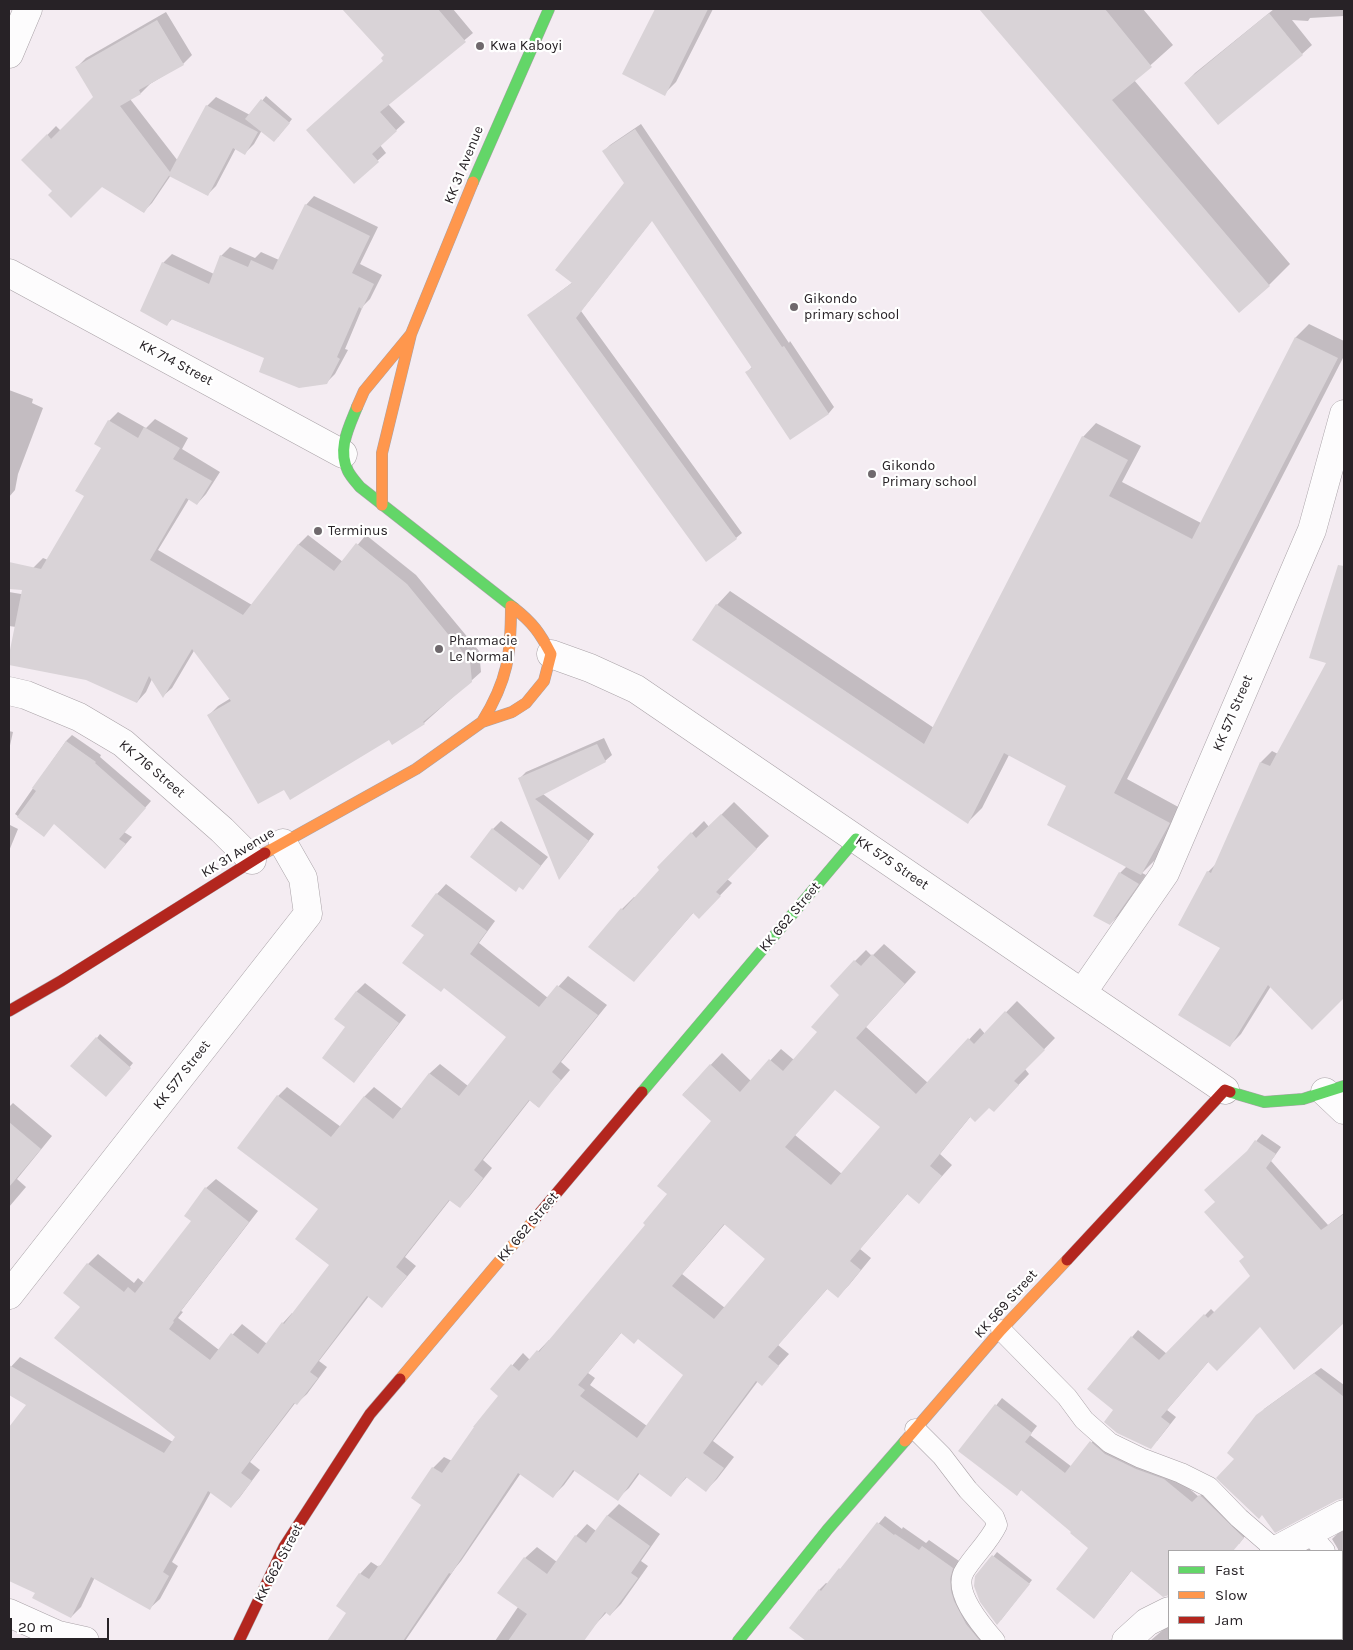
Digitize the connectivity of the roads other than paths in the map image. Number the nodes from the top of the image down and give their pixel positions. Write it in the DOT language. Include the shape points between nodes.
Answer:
graph roads {
  1 [pos="28,9"];
  2 [pos="550,9"];
  3 [pos="9,54"];
  4 [pos="9,273"];
  5 [pos="411,334"];
  6 [pos="1344,414"];
  7 [pos="343,454"];
  8 [pos="382,505"];
  9 [pos="511,606"];
  10 [pos="551,654"];
  11 [pos="9,691"];
  12 [pos="482,722"];
  13 [pos="856,839"];
  14 [pos="283,843"];
  15 [pos="252,860"];
  16 [pos="1082,993"];
  17 [pos="9,1011"];
  18 [pos="1225,1090"];
  19 [pos="1338,1096"];
  20 [pos="9,1295"];
  21 [pos="1001,1330"];
  22 [pos="915,1429"];
  23 [pos="1344,1514"];
  24 [pos="1317,1542"];
  25 [pos="1274,1550"];
  26 [pos="1280,1550"];
  27 [pos="1168,1612"];
  28 [pos="9,1613"];
  29 [pos="85,1641"];
  30 [pos="240,1641"];
  31 [pos="738,1641"];
  32 [pos="995,1641"];
  33 [pos="1126,1641"];
  1 -- 3 [label="street"];
  2 -- 5 [label="street, KK 31 Avenue" via="491,138"];
  4 -- 7 [label="street, KK 714 Street"];
  5 -- 7 [label="street, KK 31 Avenue" via="364,391 346,432"];
  5 -- 8 [label="street, KK 31 Avenue" via="382,453"];
  6 -- 16 [label="street, KK 571 Street" via="1312,530 1165,874"];
  7 -- 8 [label="street" via="348,470 360,487"];
  8 -- 9 [label="street"];
  9 -- 10 [label="street" via="530,621"];
  9 -- 12 [label="street, KK 31 Avenue" via="506,671"];
  10 -- 12 [label="street, KK 31 Avenue" via="544,681 526,703 512,712"];
  10 -- 13 [label="street, KK 575 Street" via="636,688"];
  11 -- 15 [label="street, KK 716 Street" via="26,694 79,717 123,742"];
  12 -- 14 [label="street, KK 31 Avenue" via="416,769"];
  13 -- 16 [label="street, KK 575 Street"];
  13 -- 30 [label="street, KK 662 Street" via="370,1414 284,1547"];
  14 -- 15 [label="street, KK 31 Avenue"];
  14 -- 20 [label="street, KK 577 Street" via="303,878 308,914"];
  15 -- 17 [label="street, KK 31 Avenue"];
  16 -- 18 [label="street, KK 575 Street"];
  18 -- 19 [label="street" via="1264,1102"];
  18 -- 21 [label="street, KK 569 Street"];
  21 -- 22 [label="street, KK 569 Street"];
  21 -- 25 [label="lane" via="1067,1397 1084,1420 1110,1443 1209,1487"];
  22 -- 31 [label="street, KK 569 Street"];
  22 -- 32 [label="lane" via="994,1517 997,1525 992,1536 964,1572 962,1587 973,1614"];
  23 -- 24 [label="street"];
  24 -- 26 [label="street"];
  27 -- 33 [label="street" via="1147,1622"];
  28 -- 29 [label="street" via="58,1635"];
}
